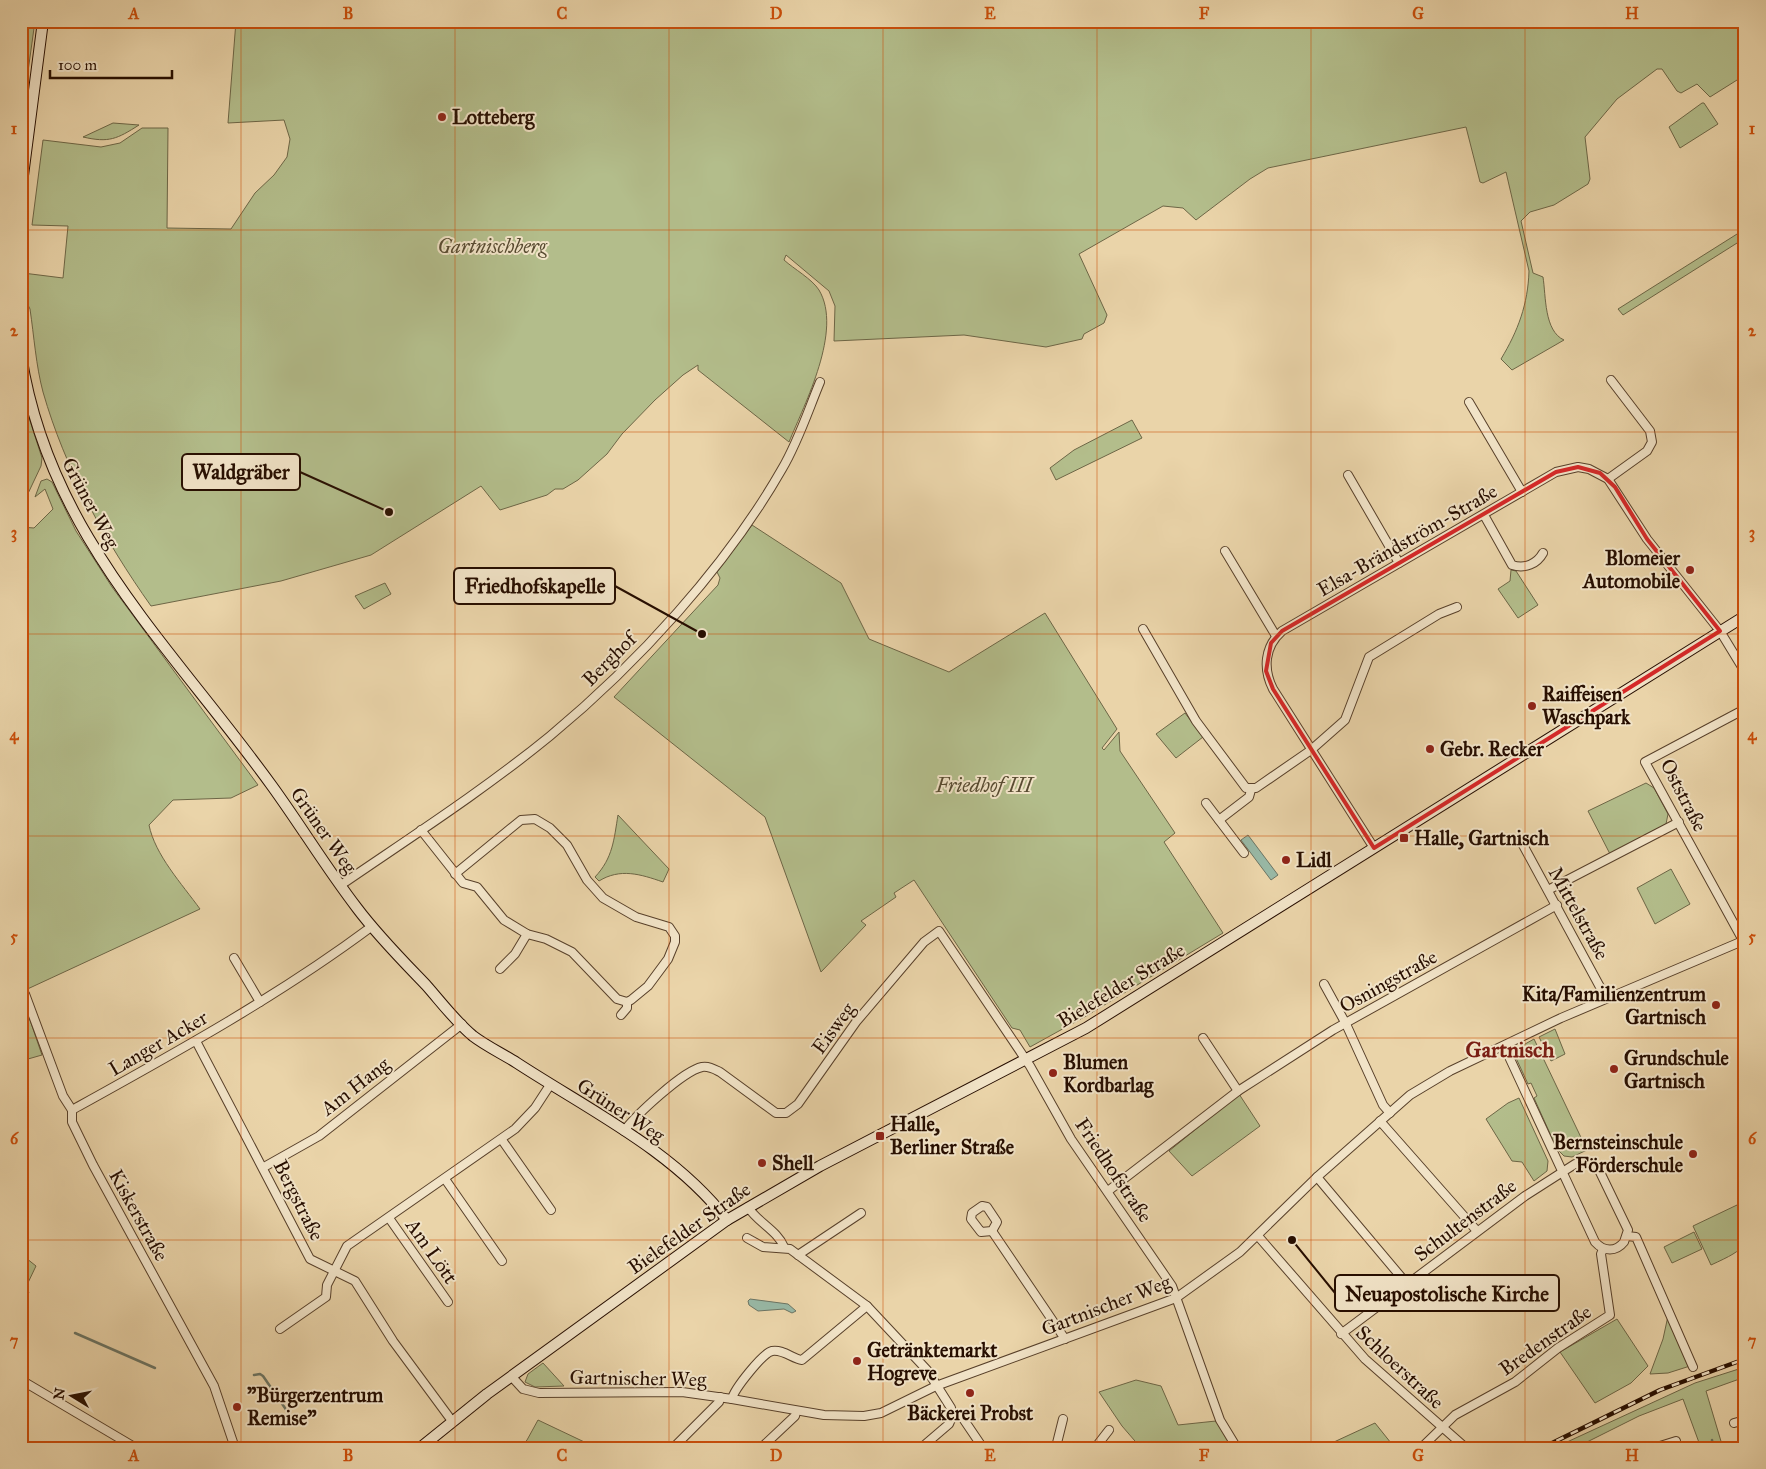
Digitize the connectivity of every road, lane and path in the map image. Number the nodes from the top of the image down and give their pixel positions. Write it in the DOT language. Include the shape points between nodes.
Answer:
graph roads {
  1 [pos="44,21"];
  2 [pos="21,191"];
  3 [pos="21,355"];
  4 [pos="1611,380"];
  5 [pos="820,382"];
  6 [pos="1468,402"];
  7 [pos="1348,476"];
  8 [pos="1608,479"];
  9 [pos="1522,492"];
  10 [pos="1484,515"];
  11 [pos="1225,551"];
  12 [pos="1543,552"];
  13 [pos="1399,563"];
  14 [pos="1457,607"];
  15 [pos="1745,616"];
  16 [pos="1144,629"];
  17 [pos="1720,631"];
  18 [pos="1276,636"];
  19 [pos="1745,672"];
  20 [pos="1745,709"];
  21 [pos="1311,750"];
  22 [pos="1251,790"];
  23 [pos="1206,803"];
  24 [pos="1219,820"];
  25 [pos="1679,822"];
  26 [pos="421,830"];
  27 [pos="1523,845"];
  28 [pos="1374,848"];
  29 [pos="1244,853"];
  30 [pos="456,874"];
  31 [pos="341,885"];
  32 [pos="1548,890"];
  33 [pos="1556,904"];
  34 [pos="371,926"];
  35 [pos="527,934"];
  36 [pos="1744,942"];
  37 [pos="234,958"];
  38 [pos="500,969"];
  39 [pos="1324,984"];
  40 [pos="25,994"];
  41 [pos="1606,998"];
  42 [pos="260,1002"];
  43 [pos="627,1002"];
  44 [pos="621,1015"];
  45 [pos="462,1024"];
  46 [pos="1346,1024"];
  47 [pos="1203,1038"];
  48 [pos="196,1041"];
  49 [pos="1504,1046"];
  50 [pos="1026,1060"];
  51 [pos="550,1085"];
  52 [pos="1238,1091"];
  53 [pos="72,1110"];
  54 [pos="1390,1113"];
  55 [pos="1380,1121"];
  56 [pos="624,1131"];
  57 [pos="502,1140"];
  58 [pos="264,1167"];
  59 [pos="1561,1170"];
  60 [pos="1317,1177"];
  61 [pos="445,1179"];
  62 [pos="1108,1191"];
  63 [pos="748,1207"];
  64 [pos="551,1210"];
  65 [pos="861,1213"];
  66 [pos="389,1218"];
  67 [pos="727,1220"];
  68 [pos="992,1231"];
  69 [pos="1477,1231"];
  70 [pos="1258,1236"];
  71 [pos="1628,1236"];
  72 [pos="747,1238"];
  73 [pos="784,1247"];
  74 [pos="1603,1249"];
  75 [pos="798,1255"];
  76 [pos="502,1260"];
  77 [pos="334,1270"];
  78 [pos="1407,1284"];
  79 [pos="1176,1298"];
  80 [pos="448,1302"];
  81 [pos="867,1306"];
  82 [pos="280,1329"];
  83 [pos="1341,1334"];
  84 [pos="1065,1339"];
  85 [pos="1693,1367"];
  86 [pos="512,1377"];
  87 [pos="21,1380"];
  88 [pos="936,1386"];
  89 [pos="720,1397"];
  90 [pos="732,1398"];
  91 [pos="796,1412"];
  92 [pos="953,1416"];
  93 [pos="1062,1419"];
  94 [pos="1745,1420"];
  95 [pos="452,1421"];
  96 [pos="1734,1423"];
  97 [pos="1442,1428"];
  98 [pos="1109,1430"];
  99 [pos="1676,1440"];
  100 [pos="136,1448"];
  101 [pos="235,1448"];
  102 [pos="420,1448"];
  103 [pos="673,1448"];
  104 [pos="761,1448"];
  105 [pos="921,1448"];
  106 [pos="983,1448"];
  107 [pos="1043,1448"];
  108 [pos="1056,1448"];
  109 [pos="1095,1448"];
  110 [pos="1237,1448"];
  111 [pos="1421,1448"];
  112 [pos="1466,1448"];
  113 [pos="1660,1448"];
  1 -- 2 [label="street"];
  3 -- 31 [label="street, Grüner Weg" via="40,438 66,500 90,542 140,616 272,785"];
  4 -- 8 [label="street" via="1650,431 1652,442 1646,451"];
  5 -- 26 [label="street, Berghof" via="774,483 721,558 660,631 604,688 550,736"];
  6 -- 9 [label="street"];
  7 -- 13 [label="street"];
  8 -- 9 [label="street, Elsa-Brändström-Straße" via="1589,469 1566,468"];
  8 -- 17 [label="street" via="1647,539"];
  9 -- 10 [label="street, Elsa-Brändström-Straße"];
  10 -- 12 [label="street" via="1512,565 1527,567"];
  10 -- 13 [label="street, Elsa-Brändström-Straße"];
  11 -- 18 [label="street"];
  13 -- 18 [label="street, Elsa-Brändström-Straße"];
  14 -- 21 [label="street" via="1369,657 1345,720"];
  15 -- 17 [label="street, Bielefelder Straße"];
  16 -- 22 [label="street" via="1196,721 1246,788"];
  17 -- 19 [label="street"];
  17 -- 28 [label="street, Bielefelder Straße"];
  18 -- 21 [label="street" via="1266,661 1269,680"];
  20 -- 25 [label="street, Oststraße" via="1645,762"];
  21 -- 22 [label="street"];
  21 -- 28 [label="street"];
  22 -- 24 [label="street" via="1249,797"];
  23 -- 24 [label="street"];
  24 -- 29 [label="street"];
  25 -- 32 [label="street"];
  25 -- 36 [label="street, Oststraße"];
  26 -- 30 [label="street"];
  26 -- 31 [label="street, Berghof"];
  27 -- 32 [label="street, Mittelstraße"];
  28 -- 50 [label="street, Bielefelder Straße" via="1164,982"];
  30 -- 35 [label="street" via="463,883 477,887 504,920"];
  30 -- 43 [label="street" via="522,820 534,819 550,828 567,845 587,880 603,898 636,917 669,927 675,936 672,950 658,975"];
  31 -- 34 [label="street, Grüner Weg"];
  32 -- 33 [label="street, Mittelstraße"];
  33 -- 41 [label="street, Mittelstraße"];
  33 -- 46 [label="street, Osningstraße"];
  34 -- 42 [label="street, Langer Acker" via="318,966"];
  34 -- 45 [label="street, Grüner Weg"];
  35 -- 38 [label="street" via="515,954"];
  35 -- 43 [label="street" via="546,938 572,952 611,994"];
  36 -- 41 [label="street, Gartnischer Weg"];
  37 -- 42 [label="street"];
  39 -- 46 [label="street"];
  40 -- 53 [label="street, Kiskerstraße" via="63,1096"];
  41 -- 49 [label="street, Gartnischer Weg"];
  42 -- 48 [label="street, Langer Acker"];
  43 -- 44 [label="street"];
  45 -- 51 [label="street, Grüner Weg" via="473,1036"];
  45 -- 58 [label="street, Am Hang" via="319,1136"];
  46 -- 52 [label="street, Osningstraße"];
  46 -- 54 [label="street" via="1383,1105"];
  47 -- 52 [label="street"];
  48 -- 53 [label="street, Langer Acker"];
  48 -- 58 [label="street, Bergstraße"];
  49 -- 54 [label="street, Gartnischer Weg" via="1450,1071 1418,1090"];
  49 -- 59 [label="street"];
  50 -- 56 [label="street, Eisweg" via="939,931 924,942 856,1022 790,1111 776,1112 712,1067 703,1067 684,1076"];
  50 -- 62 [label="street, Friedhofstraße" via="1071,1138"];
  50 -- 63 [label="street, Bielefelder Straße"];
  51 -- 56 [label="street, Grüner Weg"];
  51 -- 57 [label="street, Am Lött" via="535,1108"];
  52 -- 62 [label="street, Osningstraße"];
  53 -- 101 [label="street, Kiskerstraße" via="72,1122 93,1165 214,1386"];
  54 -- 55 [label="street, Gartnischer Weg"];
  55 -- 60 [label="street, Gartnischer Weg"];
  55 -- 69 [label="street"];
  56 -- 67 [label="street, Grüner Weg" via="708,1196"];
  57 -- 61 [label="street, Am Lött"];
  57 -- 64 [label="street"];
  58 -- 77 [label="street, Bergstraße" via="310,1259"];
  59 -- 69 [label="street, Schultenstraße"];
  59 -- 71 [label="street" via="1582,1162 1599,1170 1626,1224"];
  59 -- 74 [label="street" via="1595,1242"];
  60 -- 70 [label="street, Gartnischer Weg"];
  60 -- 78 [label="street"];
  61 -- 66 [label="street, Am Lött"];
  61 -- 76 [label="street"];
  62 -- 79 [label="street, Friedhofstraße" via="1168,1279"];
  63 -- 67 [label="street, Bielefelder Straße"];
  63 -- 73 [label="street"];
  65 -- 75 [label="street"];
  66 -- 77 [label="street, Am Lött" via="348,1246"];
  66 -- 80 [label="street, Am Lött"];
  67 -- 86 [label="street, Bielefelder Straße"];
  68 -- 84 [label="street"];
  69 -- 78 [label="street, Schultenstraße"];
  70 -- 79 [label="street, Gartnischer Weg"];
  70 -- 83 [label="street, Schloerstraße"];
  71 -- 74 [label="street" via="1617,1249"];
  71 -- 85 [label="street" via="1636,1238"];
  72 -- 73 [label="street" via="763,1247"];
  73 -- 75 [label="street"];
  74 -- 97 [label="street, Bredenstraße" via="1601,1254 1610,1315 1558,1348 1515,1382 1456,1415"];
  75 -- 81 [label="street"];
  77 -- 82 [label="street, Am Lött" via="326,1296"];
  77 -- 95 [label="street, Bergstraße" via="356,1281 393,1341"];
  78 -- 83 [label="street, Schultenstraße"];
  79 -- 84 [label="street, Gartnischer Weg"];
  79 -- 110 [label="street, Friedhofstraße" via="1220,1420"];
  81 -- 88 [label="street" via="927,1370"];
  81 -- 90 [label="street" via="802,1360 776,1351 768,1353"];
  83 -- 97 [label="street, Schloerstraße" via="1377,1371"];
  84 -- 88 [label="street, Gartnischer Weg"];
  86 -- 89 [label="street, Gartnischer Weg" via="523,1389 539,1393 682,1392"];
  86 -- 95 [label="street, Bielefelder Straße"];
  87 -- 100 [label="street"];
  88 -- 91 [label="street, Gartnischer Weg" via="881,1413 852,1417"];
  88 -- 92 [label="street"];
  89 -- 90 [label="street, Gartnischer Weg"];
  89 -- 103 [label="street" via="719,1402"];
  90 -- 91 [label="street, Gartnischer Weg"];
  91 -- 104 [label="street"];
  92 -- 105 [label="street" via="949,1424"];
  92 -- 106 [label="street" via="962,1418"];
  93 -- 108 [label="street"];
  94 -- 96 [label="street"];
  95 -- 102 [label="street, Bielefelder Straße"];
  97 -- 111 [label="street"];
  97 -- 112 [label="street, Schloerstraße"];
  98 -- 109 [label="street"];
  99 -- 113 [label="street"];
  107 -- 108 [label="street"];
}
